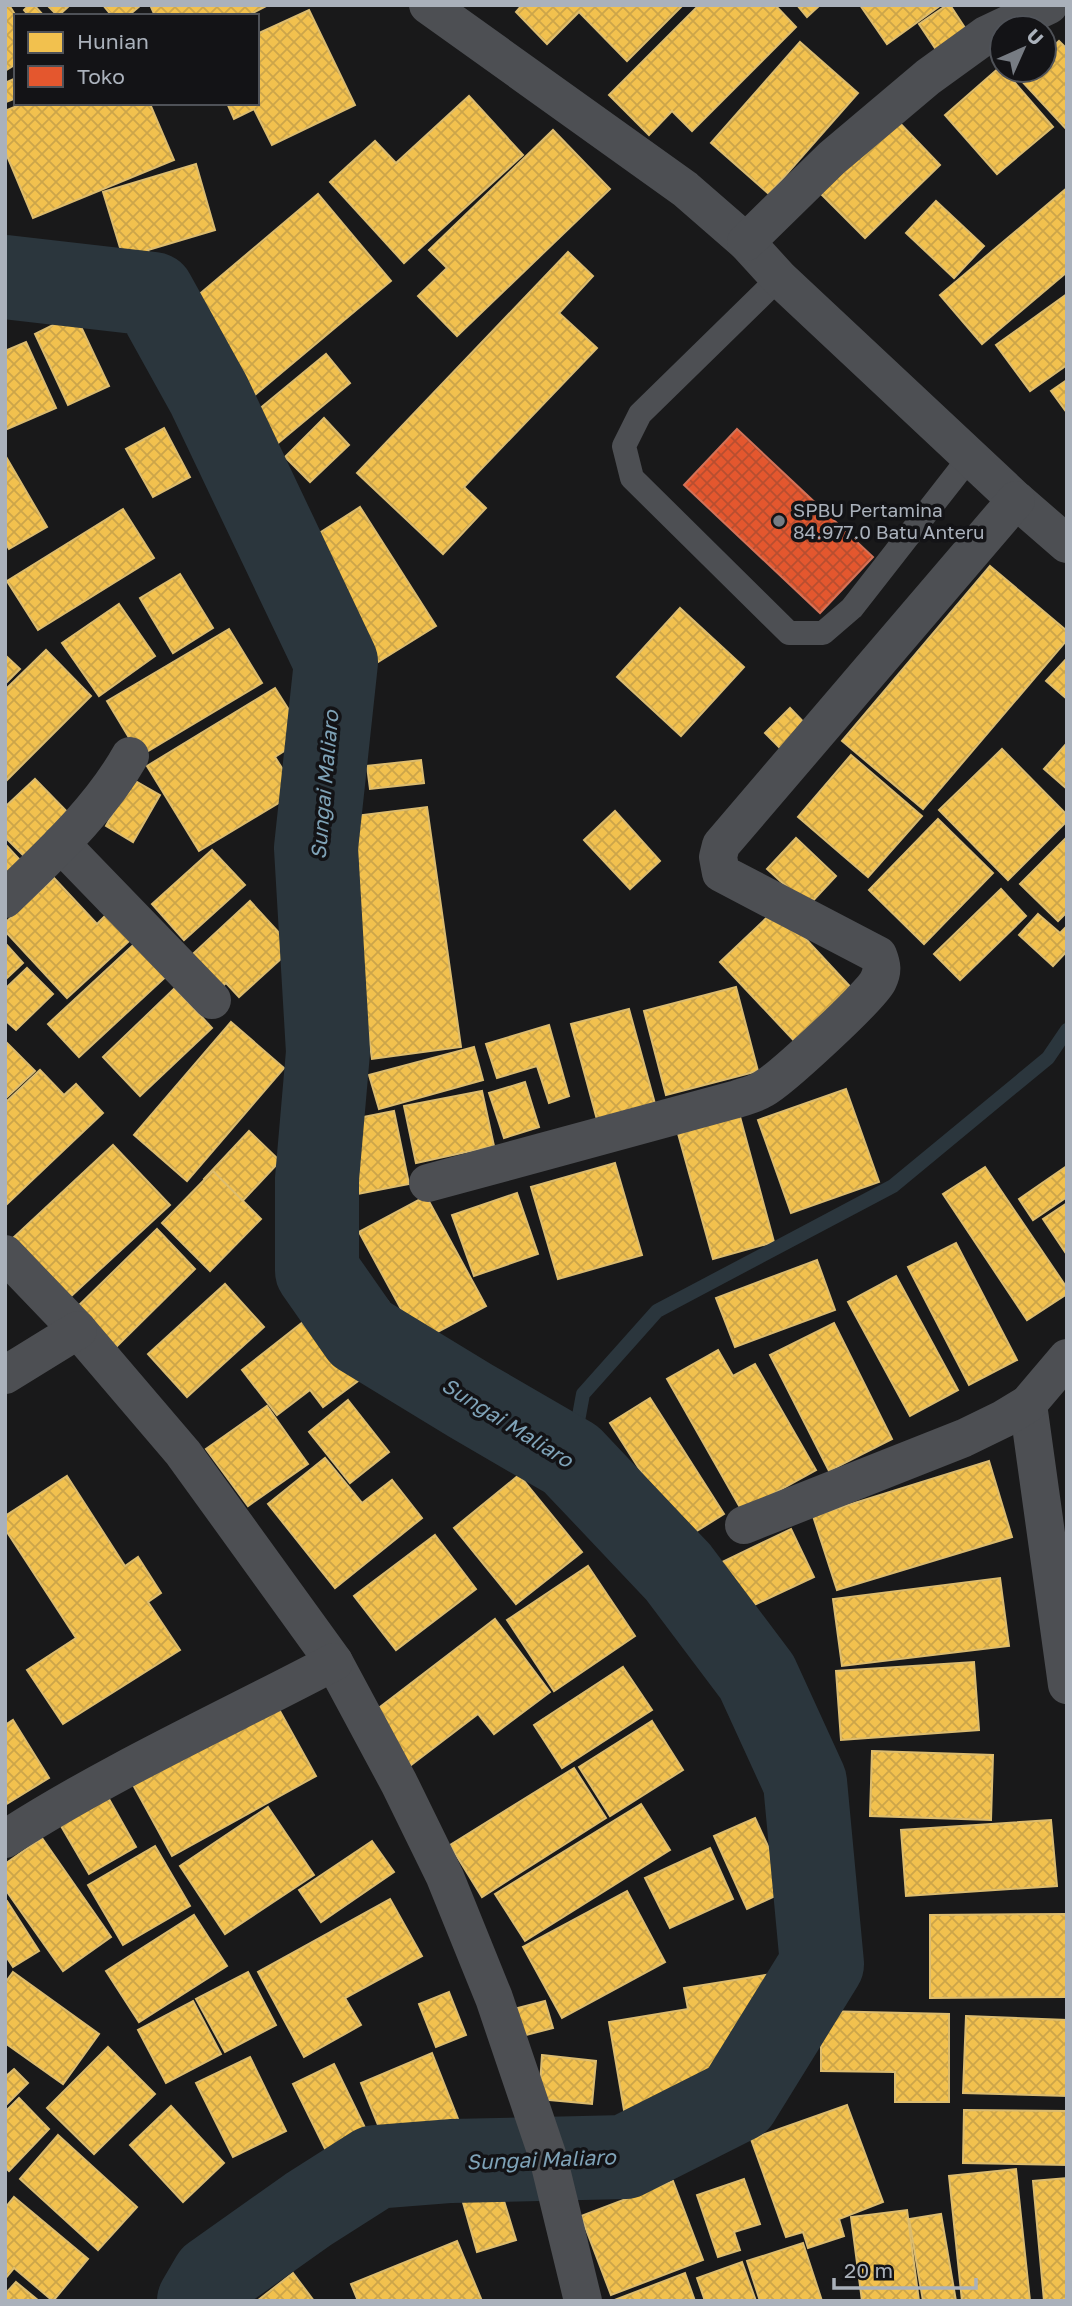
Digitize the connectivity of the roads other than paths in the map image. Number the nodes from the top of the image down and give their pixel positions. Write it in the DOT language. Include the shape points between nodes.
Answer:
graph roads {
  1 [pos="428,5"];
  2 [pos="1049,5"];
  3 [pos="746,242"];
  4 [pos="779,278"];
  5 [pos="970,457"];
  6 [pos="1016,500"];
  7 [pos="1067,544"];
  8 [pos="130,756"];
  9 [pos="61,844"];
  10 [pos="5,899"];
  11 [pos="212,1000"];
  12 [pos="428,1182"];
  13 [pos="5,1254"];
  14 [pos="78,1330"];
  15 [pos="1067,1358"];
  16 [pos="5,1374"];
  17 [pos="1028,1404"];
  18 [pos="744,1525"];
  19 [pos="334,1662"];
  20 [pos="1067,1685"];
  21 [pos="5,1839"];
  22 [pos="583,2301"];
  1 -- 3 [label="street" via="685,189"];
  2 -- 3 [label="street" via="986,35 928,77 832,158"];
  3 -- 4 [label="street"];
  4 -- 5 [label="street"];
  4 -- 5 [label="lane" via="640,414 624,446 632,478 789,633 823,633 852,608"];
  5 -- 6 [label="street"];
  6 -- 7 [label="street"];
  6 -- 12 [label="street" via="721,845 722,873 878,955 883,967 878,982 763,1089"];
  8 -- 9 [label="street" via="117,779"];
  9 -- 10 [label="street"];
  9 -- 11 [label="street"];
  13 -- 14 [label="street"];
  14 -- 16 [label="street"];
  14 -- 19 [label="street" via="183,1453"];
  15 -- 17 [label="street"];
  17 -- 18 [label="street" via="964,1438"];
  17 -- 20 [label="street"];
  19 -- 21 [label="street" via="130,1767"];
  19 -- 22 [label="street" via="445,1877 495,1998 548,2157"];
}
